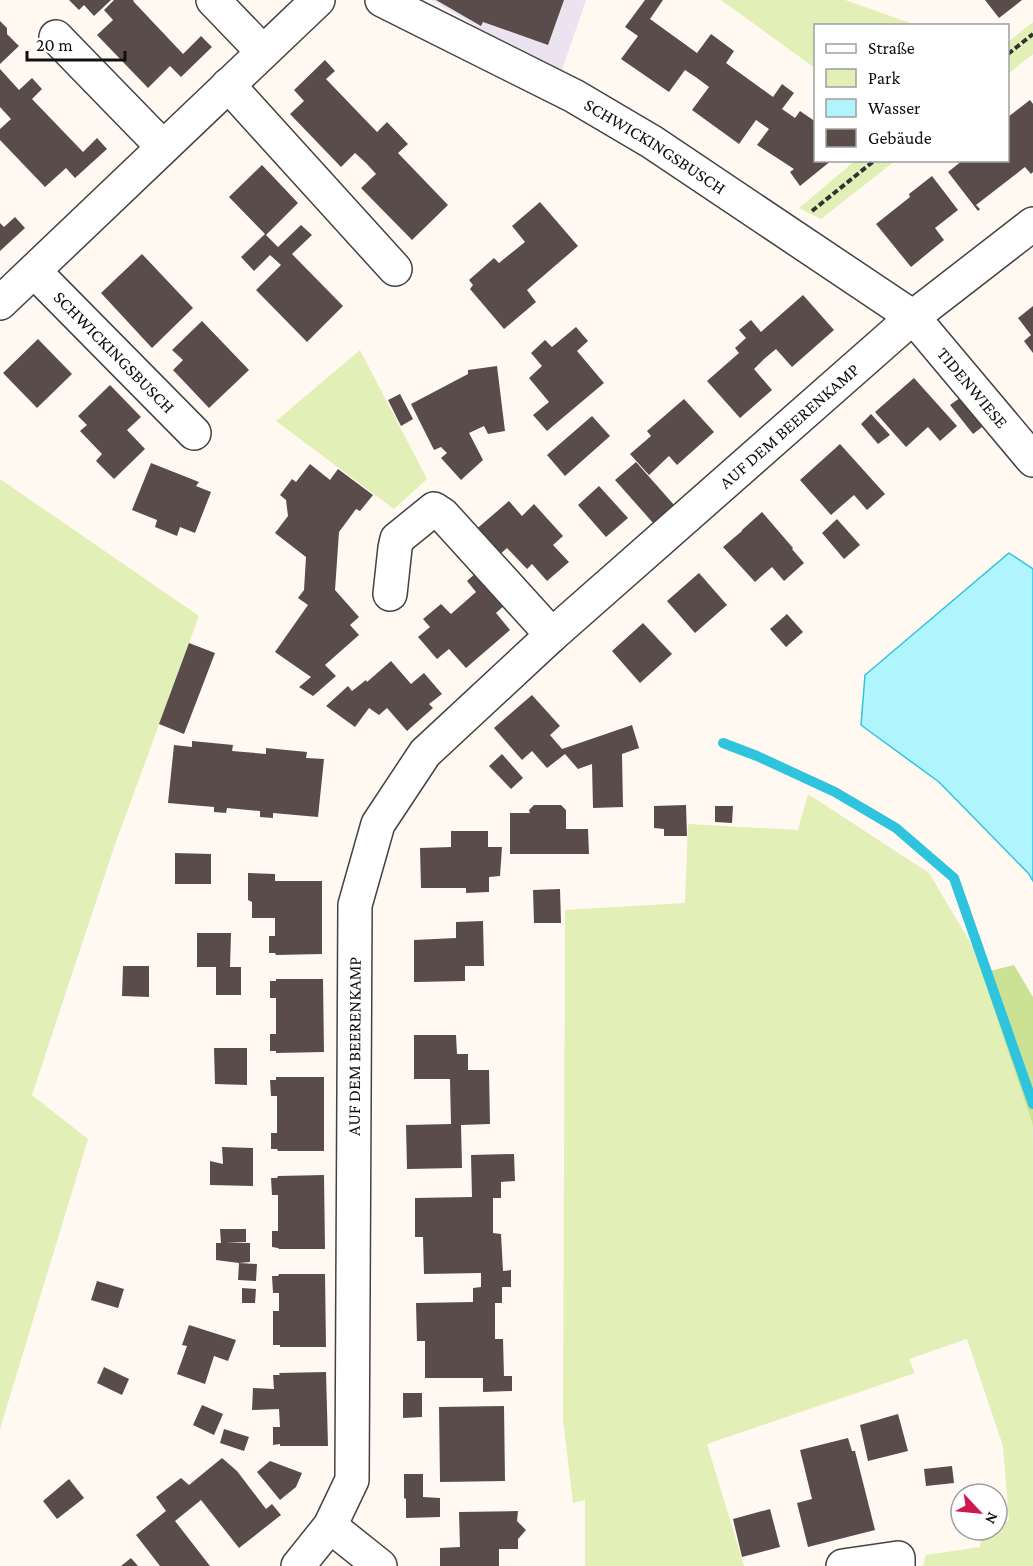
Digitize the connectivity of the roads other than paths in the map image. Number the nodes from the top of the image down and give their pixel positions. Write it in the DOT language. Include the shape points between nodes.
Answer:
graph roads {
  1 [pos="213,0"];
  2 [pos="318,0"];
  3 [pos="382,0"];
  4 [pos="56,38"];
  5 [pos="263,52"];
  6 [pos="228,85"];
  7 [pos="163,147"];
  8 [pos="1033,224"];
  9 [pos="396,269"];
  10 [pos="34,271"];
  11 [pos="0,303"];
  12 [pos="913,317"];
  13 [pos="194,433"];
  14 [pos="1033,460"];
  15 [pos="390,594"];
  16 [pos="552,635"];
  17 [pos="330,1526"];
  18 [pos="898,1562"];
  19 [pos="298,1566"];
  20 [pos="380,1566"];
  21 [pos="843,1566"];
  1 -- 5 [label="street"];
  2 -- 5 [label="street"];
  3 -- 12 [label="street, SCHWICKINGSBUSCH" via="574,96 652,142"];
  4 -- 7 [label="street"];
  5 -- 6 [label="street"];
  6 -- 7 [label="street"];
  6 -- 9 [label="street"];
  7 -- 10 [label="street"];
  8 -- 12 [label="street, AUF DEM BEERENKAMP"];
  10 -- 11 [label="street"];
  10 -- 13 [label="street, SCHWICKINGSBUSCH"];
  12 -- 14 [label="street, TIDENWIESE"];
  12 -- 16 [label="street, AUF DEM BEERENKAMP"];
  15 -- 16 [label="street" via="398,539 434,509"];
  16 -- 17 [label="street, AUF DEM BEERENKAMP" via="425,753 378,824 356,905 352,1480"];
  17 -- 19 [label="street, AUF DEM BEERENKAMP"];
  17 -- 20 [label="street"];
  18 -- 21 [label="street"];
}
